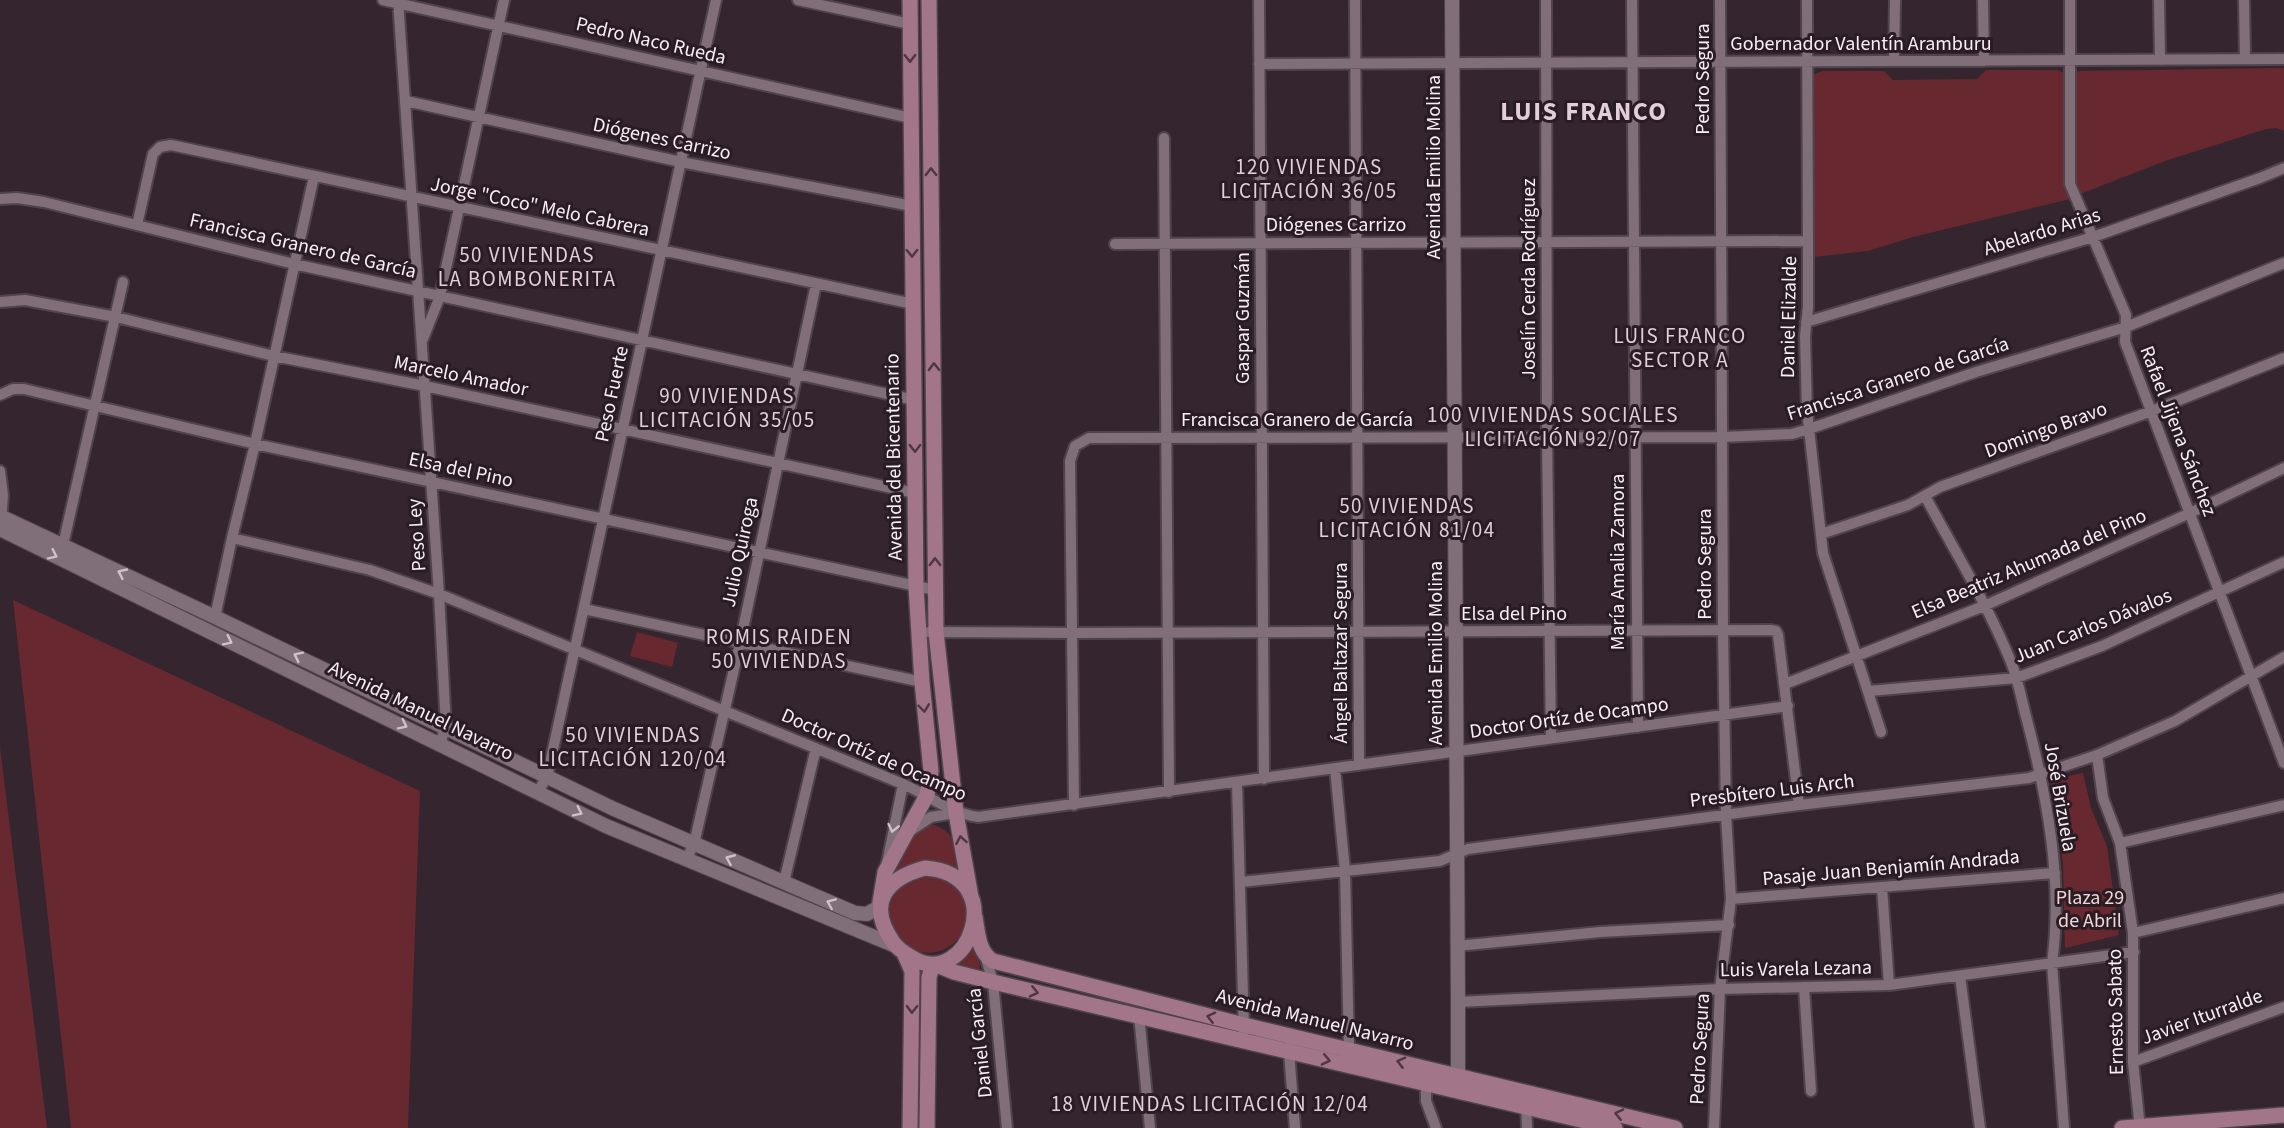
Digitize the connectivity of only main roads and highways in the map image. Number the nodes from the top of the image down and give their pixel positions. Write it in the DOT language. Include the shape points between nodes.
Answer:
graph roads {
  1 [pos="910,0"];
  2 [pos="929,0"];
  3 [pos="971,897"];
  4 [pos="880,904"];
  5 [pos="975,917"];
  6 [pos="900,949"];
  7 [pos="935,965"];
  8 [pos="1291,1044"];
  9 [pos="1427,1076"];
  10 [pos="1526,1100"];
  11 [pos="2284,1115"];
  12 [pos="2139,1127"];
  13 [pos="910,1128"];
  14 [pos="927,1128"];
  15 [pos="1614,1128"];
  16 [pos="1676,1128"];
  17 [pos="2122,1128"];
  1 -- 4 [label="main road, Avenida del Bicentenario, one-way" via="916,587 931,771 927,795 885,872"];
  3 -- 2 [label="main road, Avenida del Bicentenario, one-way" via="956,813 936,632"];
  3 -- 4 [label="main road" via="950,874 925,868 904,876 887,891"];
  3 -- 5 [label="main road"];
  4 -- 6 [label="main road" via="886,933"];
  5 -- 7 [label="main road" via="963,947"];
  8 -- 5 [label="main road, Avenida Manuel Navarro, one-way" via="1244,1025 993,961 981,949"];
  6 -- 7 [label="main road" via="915,960"];
  6 -- 13 [label="main road, one-way" via="912,971"];
  7 -- 8 [label="main road, Avenida Manuel Navarro, one-way" via="1244,1041"];
  7 -- 14 [label="main road" via="929,977"];
  8 -- 9 [label="main road, Avenida Manuel Navarro, one-way"];
  9 -- 8 [label="main road, Avenida Manuel Navarro, one-way" via="1349,1049"];
  9 -- 10 [label="main road, Avenida Manuel Navarro"];
  10 -- 15 [label="main road, Avenida Manuel Navarro"];
  16 -- 10 [label="main road, Avenida Manuel Navarro, one-way"];
  11 -- 12 [label="main road"];
  12 -- 17 [label="main road"];
}
